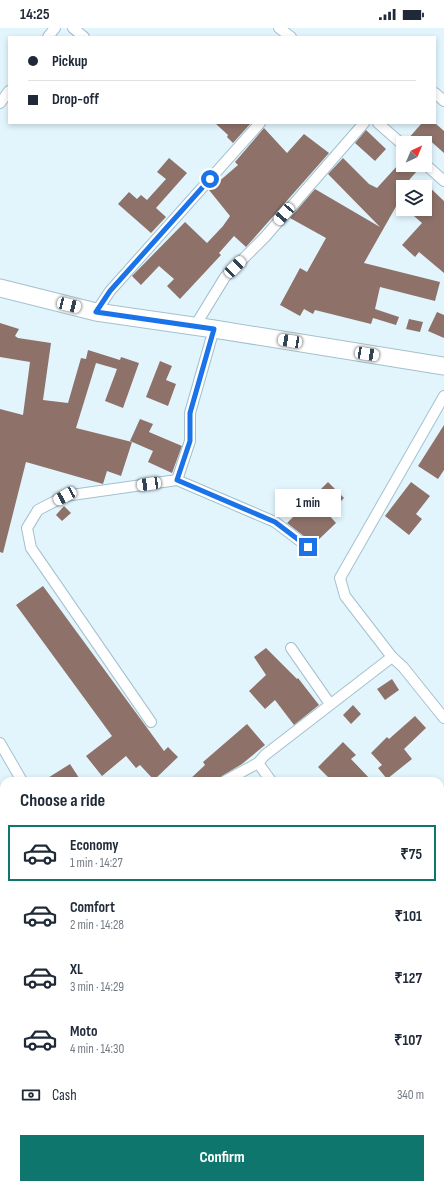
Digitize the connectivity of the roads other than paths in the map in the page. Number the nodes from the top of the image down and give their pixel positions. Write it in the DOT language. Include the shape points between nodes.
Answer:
graph roads {
  1 [pos="55,28"];
  2 [pos="73,28"];
  3 [pos="279,28"];
  4 [pos="49,36"];
  5 [pos="83,36"];
  6 [pos="290,36"];
  7 [pos="8,92"];
  8 [pos="436,94"];
  9 [pos="444,100"];
  10 [pos="0,103"];
  11 [pos="259,124"];
  12 [pos="363,124"];
  13 [pos="379,124"];
  14 [pos="396,139"];
  15 [pos="432,170"];
  16 [pos="444,181"];
  17 [pos="0,288"];
  18 [pos="96,312"];
  19 [pos="195,326"];
  20 [pos="214,329"];
  21 [pos="444,366"];
  22 [pos="444,396"];
  23 [pos="177,480"];
  24 [pos="308,547"];
  25 [pos="291,648"];
  26 [pos="392,657"];
  27 [pos="330,704"];
  28 [pos="444,718"];
  29 [pos="151,722"];
  30 [pos="0,743"];
  31 [pos="258,763"];
  32 [pos="20,777"];
  33 [pos="232,777"];
  34 [pos="268,777"];
  1 -- 4 [label="street"];
  2 -- 5 [label="street"];
  3 -- 6 [label="street"];
  7 -- 10 [label="street"];
  8 -- 9 [label="street"];
  11 -- 18 [label="street" via="110,291"];
  12 -- 19 [label="street" via="265,237 225,277"];
  13 -- 14 [label="street"];
  15 -- 16 [label="street"];
  17 -- 18 [label="main road"];
  18 -- 19 [label="main road"];
  19 -- 20 [label="main road"];
  20 -- 21 [label="main road"];
  20 -- 23 [label="street" via="190,413 190,441"];
  22 -- 26 [label="street" via="340,578 345,596"];
  23 -- 24 [label="street" via="275,522"];
  23 -- 29 [label="street" via="65,496 38,510 27,528 31,548"];
  25 -- 27 [label="street"];
  26 -- 27 [label="street"];
  26 -- 28 [label="street" via="404,667"];
  27 -- 31 [label="street"];
  30 -- 32 [label="street"];
  31 -- 33 [label="street"];
  31 -- 34 [label="street"];
}
